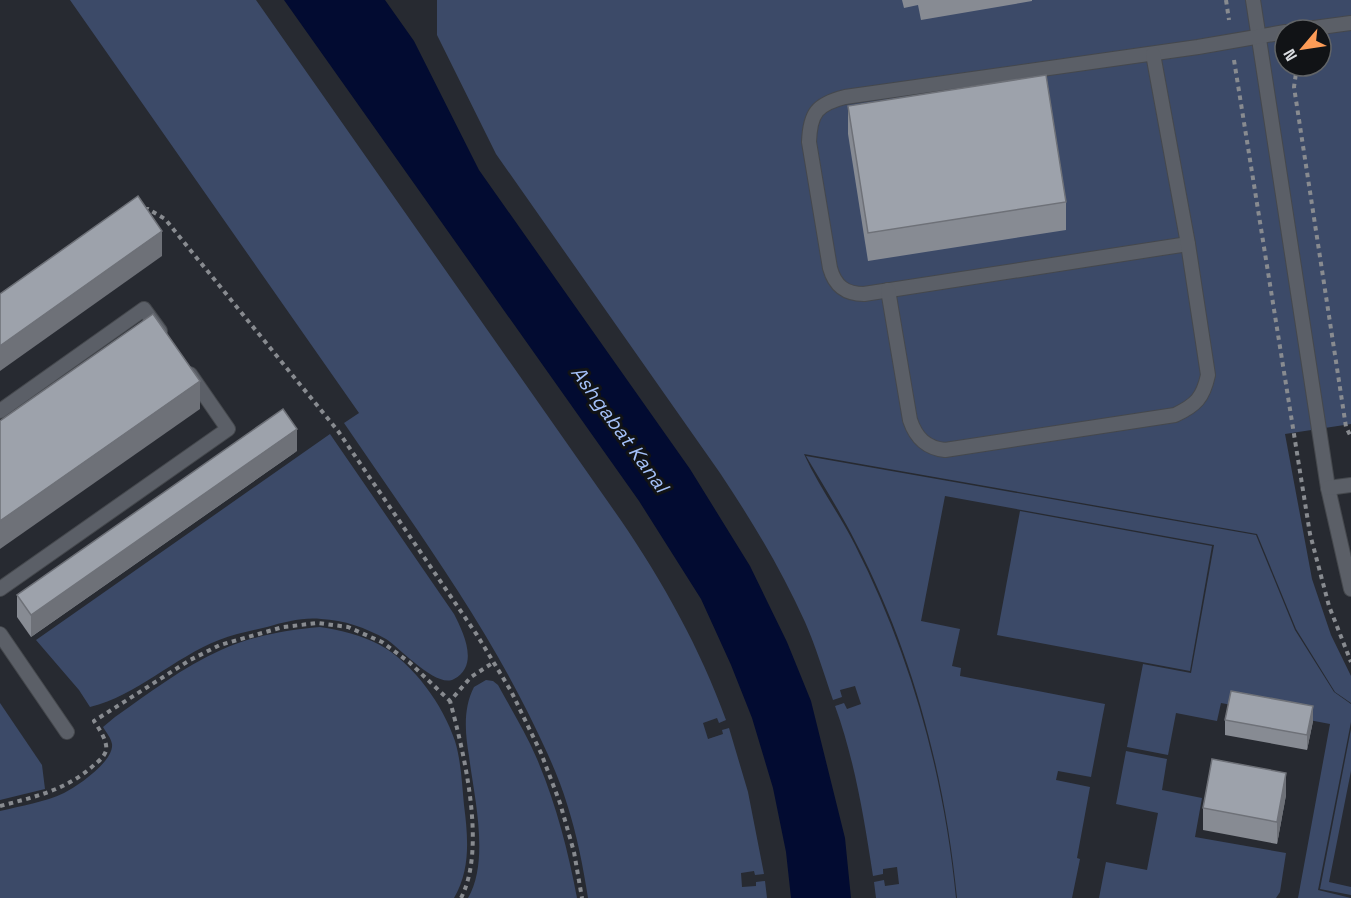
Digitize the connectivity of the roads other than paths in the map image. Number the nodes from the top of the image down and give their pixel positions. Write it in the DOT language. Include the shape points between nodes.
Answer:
graph roads {
  1 [pos="1253,0"];
  2 [pos="1351,23"];
  3 [pos="1333,25"];
  4 [pos="1273,34"];
  5 [pos="1258,36"];
  6 [pos="1153,54"];
  7 [pos="1188,244"];
  8 [pos="888,290"];
  9 [pos="170,346"];
  10 [pos="183,365"];
  11 [pos="0,411"];
  12 [pos="1351,485"];
  13 [pos="1328,488"];
  14 [pos="0,589"];
  15 [pos="1351,589"];
  16 [pos="0,634"];
  17 [pos="67,732"];
  1 -- 5 [label="lane"];
  2 -- 3 [label="lane"];
  4 -- 5 [label="lane"];
  5 -- 6 [label="lane"];
  5 -- 13 [label="lane"];
  6 -- 7 [label="lane"];
  6 -- 8 [label="lane" via="845,97 821,105 814,115 809,142 833,279 852,294"];
  7 -- 8 [label="lane"];
  7 -- 8 [label="lane" via="1208,375 1197,402 1175,415 933,449 915,433 910,420"];
  9 -- 11 [label="lane" via="144,309"];
  10 -- 14 [label="lane" via="228,429"];
  12 -- 13 [label="lane"];
  13 -- 15 [label="lane"];
  16 -- 17 [label="lane"];
}
